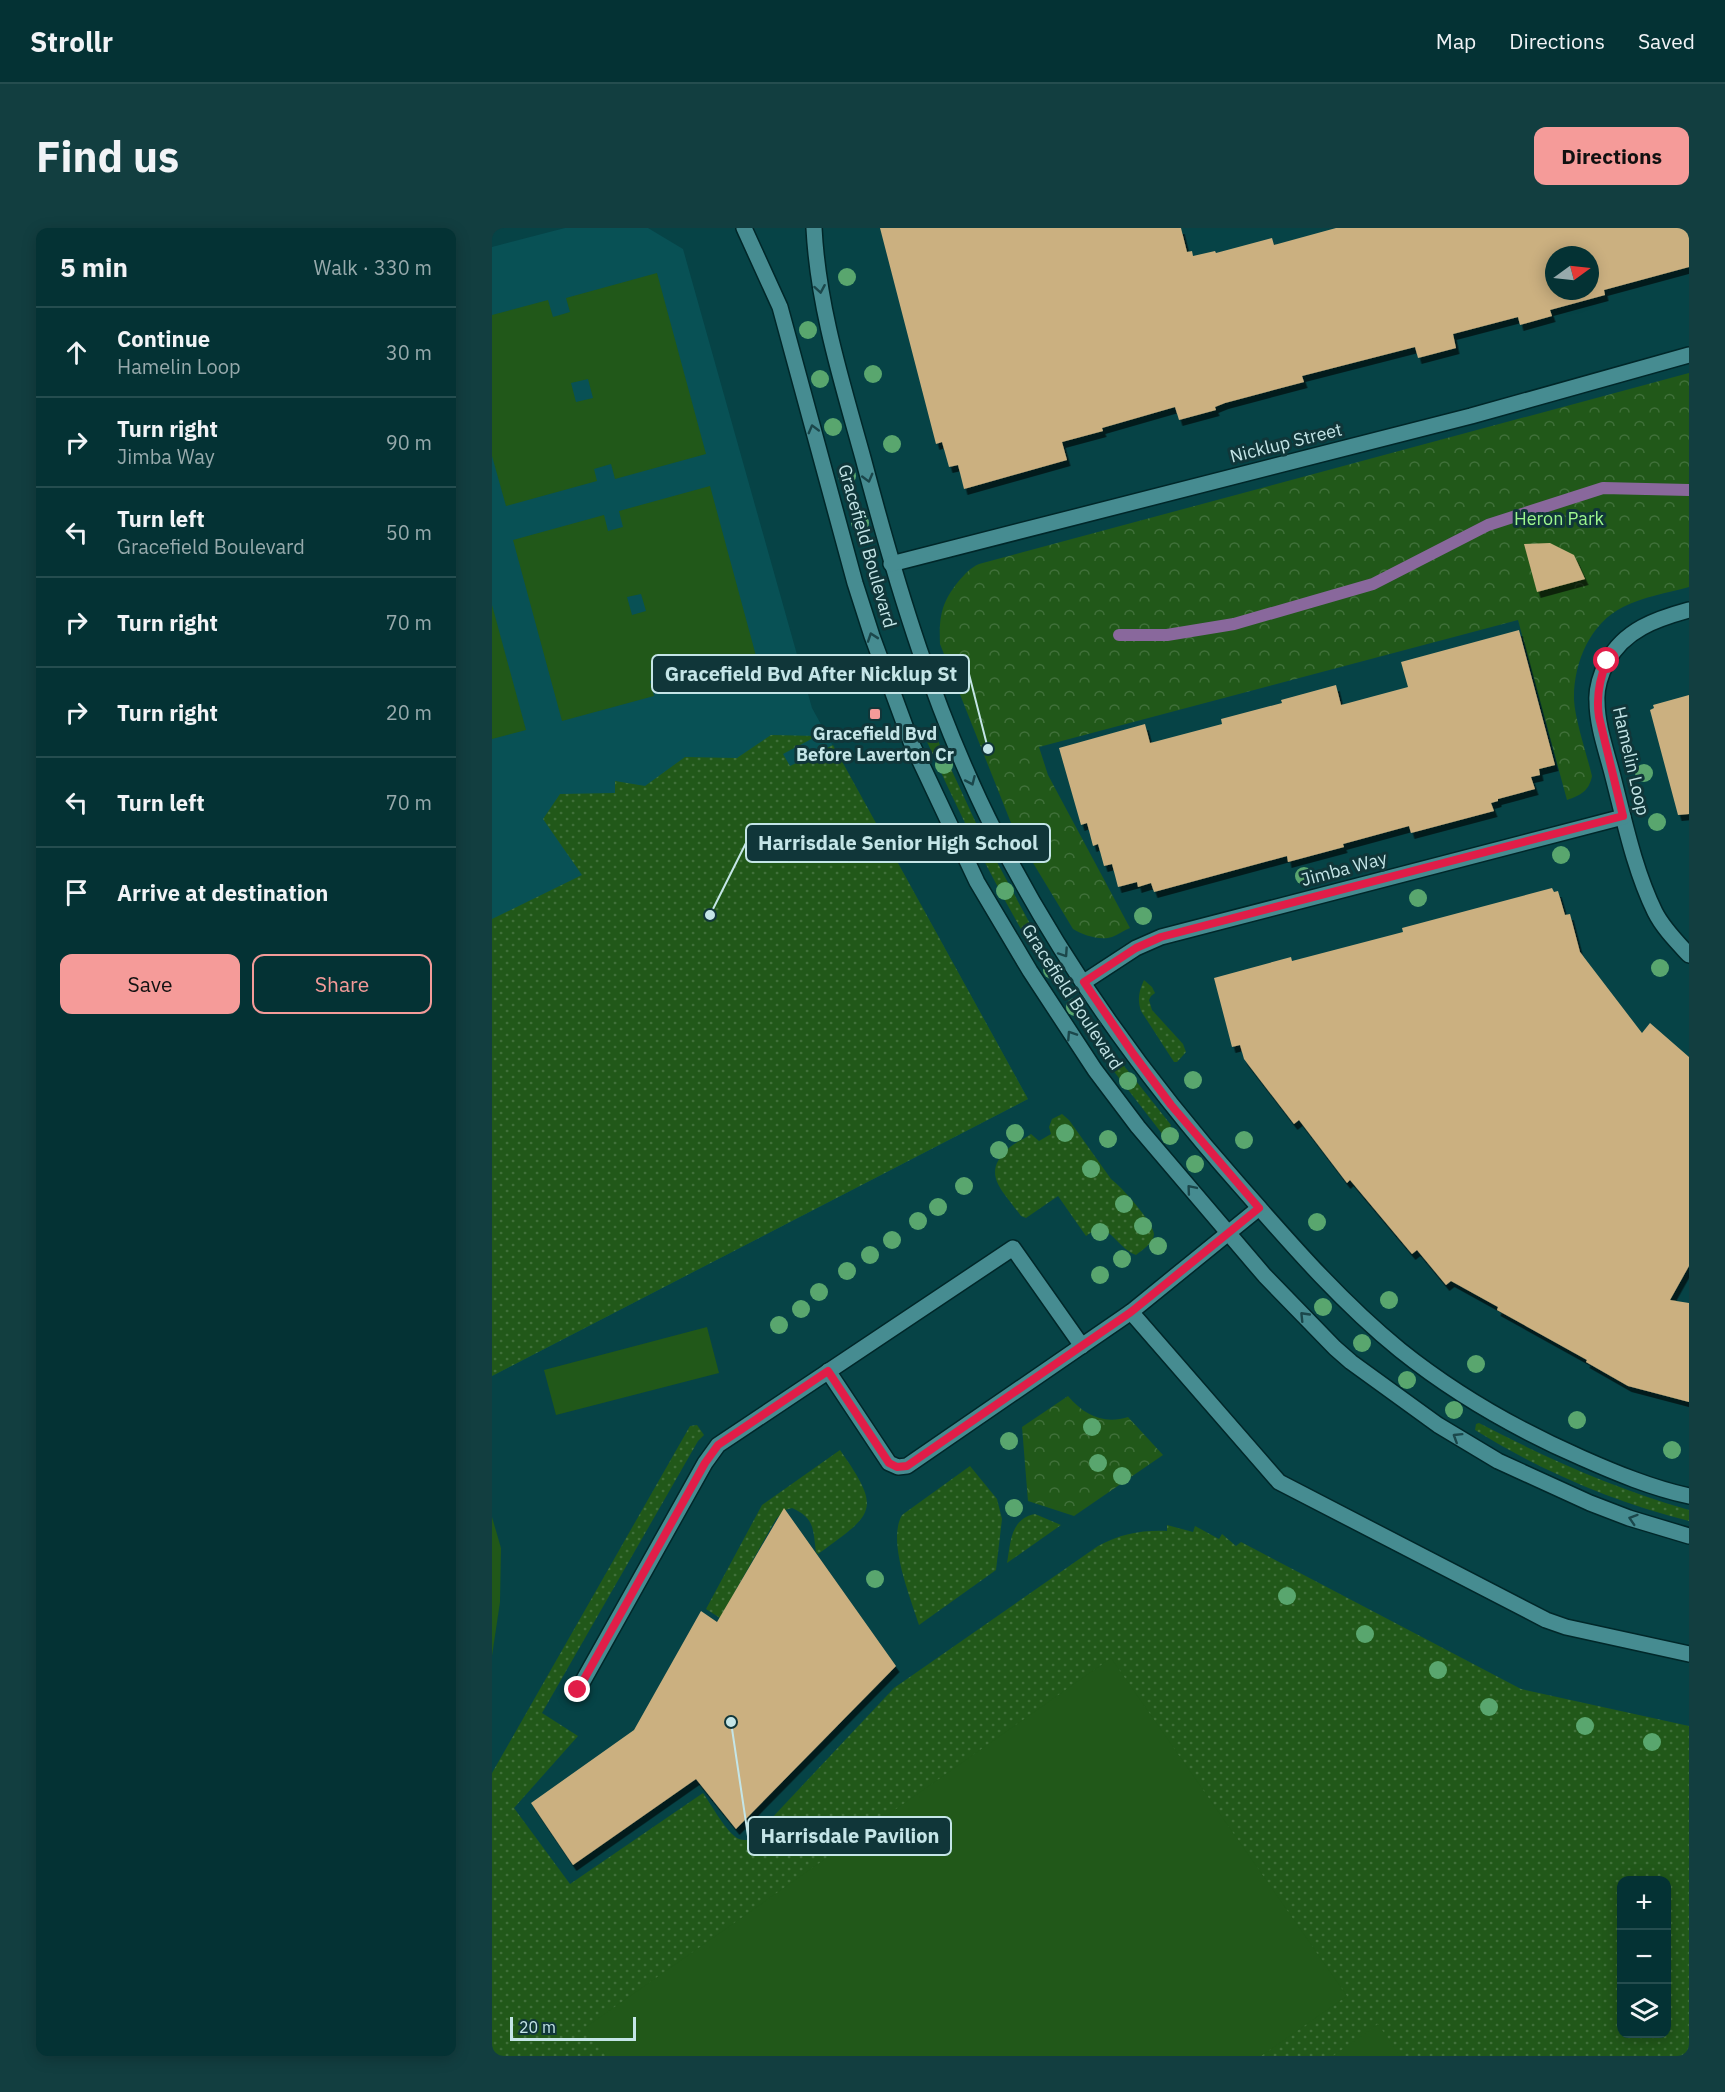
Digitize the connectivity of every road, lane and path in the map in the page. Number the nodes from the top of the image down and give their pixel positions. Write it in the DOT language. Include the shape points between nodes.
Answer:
graph roads {
  1 [pos="744,228"];
  2 [pos="814,228"];
  3 [pos="1689,355"];
  4 [pos="891,564"];
  5 [pos="1689,610"];
  6 [pos="1623,816"];
  7 [pos="1689,955"];
  8 [pos="1084,982"];
  9 [pos="1259,1208"];
  10 [pos="1228,1234"];
  11 [pos="1131,1312"];
  12 [pos="1082,1346"];
  13 [pos="828,1371"];
  14 [pos="1689,1496"];
  15 [pos="1689,1536"];
  16 [pos="1689,1654"];
  17 [pos="578,1690"];
  10 -- 1 [label="street, Gracefield Boulevard, one-way" via="1125,1110 1072,1036 993,910 933,793 907,732 855,583 780,307"];
  2 -- 4 [label="street, Gracefield Boulevard, one-way" via="822,305"];
  3 -- 4 [label="street, Nicklup Street" via="1471,416"];
  4 -- 8 [label="street, Gracefield Boulevard, one-way" via="926,669 976,791 1039,913"];
  5 -- 6 [label="street, Hamelin Loop" via="1641,627 1617,647 1602,672 1597,701 1599,717"];
  6 -- 7 [label="street, Hamelin Loop" via="1656,913"];
  6 -- 8 [label="street, Jimba Way" via="1161,937 1136,948"];
  8 -- 9 [label="street, Gracefield Boulevard" via="1157,1087"];
  9 -- 10 [label="street"];
  9 -- 14 [label="street, Gracefield Boulevard" via="1355,1310 1419,1365 1558,1448 1641,1482"];
  10 -- 11 [label="street"];
  15 -- 10 [label="street, Gracefield Boulevard, one-way" via="1590,1503 1498,1461 1438,1425 1335,1348"];
  11 -- 12 [label="street"];
  11 -- 16 [label="street" via="1279,1482 1546,1620 1566,1628"];
  12 -- 13 [label="street" via="907,1466 897,1467 889,1463"];
  12 -- 13 [label="street" via="1013,1248"];
  13 -- 17 [label="street" via="718,1445"];
}
